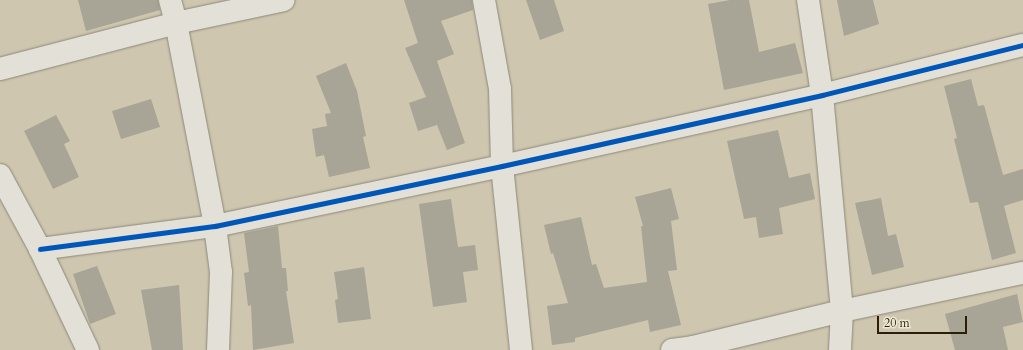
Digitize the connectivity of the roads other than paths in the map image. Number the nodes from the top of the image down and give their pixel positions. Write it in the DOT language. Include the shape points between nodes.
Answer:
graph roads {
  1 [pos="170,0"];
  2 [pos="284,0"];
  3 [pos="484,0"];
  4 [pos="808,0"];
  5 [pos="176,23"];
  6 [pos="1023,45"];
  7 [pos="0,69"];
  8 [pos="822,95"];
  9 [pos="502,166"];
  10 [pos="0,175"];
  11 [pos="215,226"];
  12 [pos="40,250"];
  13 [pos="1023,273"];
  14 [pos="842,311"];
  15 [pos="88,350"];
  16 [pos="218,350"];
  17 [pos="521,350"];
  18 [pos="672,350"];
  19 [pos="840,350"];
  1 -- 5 [label="street"];
  2 -- 5 [label="street"];
  3 -- 9 [label="street" via="500,89"];
  4 -- 8 [label="street"];
  5 -- 7 [label="street"];
  5 -- 11 [label="street"];
  6 -- 8 [label="street"];
  8 -- 9 [label="street"];
  8 -- 14 [label="street"];
  9 -- 11 [label="street"];
  9 -- 17 [label="street"];
  10 -- 12 [label="street"];
  11 -- 12 [label="street"];
  11 -- 16 [label="street" via="221,272"];
  12 -- 15 [label="street"];
  13 -- 14 [label="street"];
  14 -- 18 [label="street"];
  14 -- 19 [label="street"];
}
